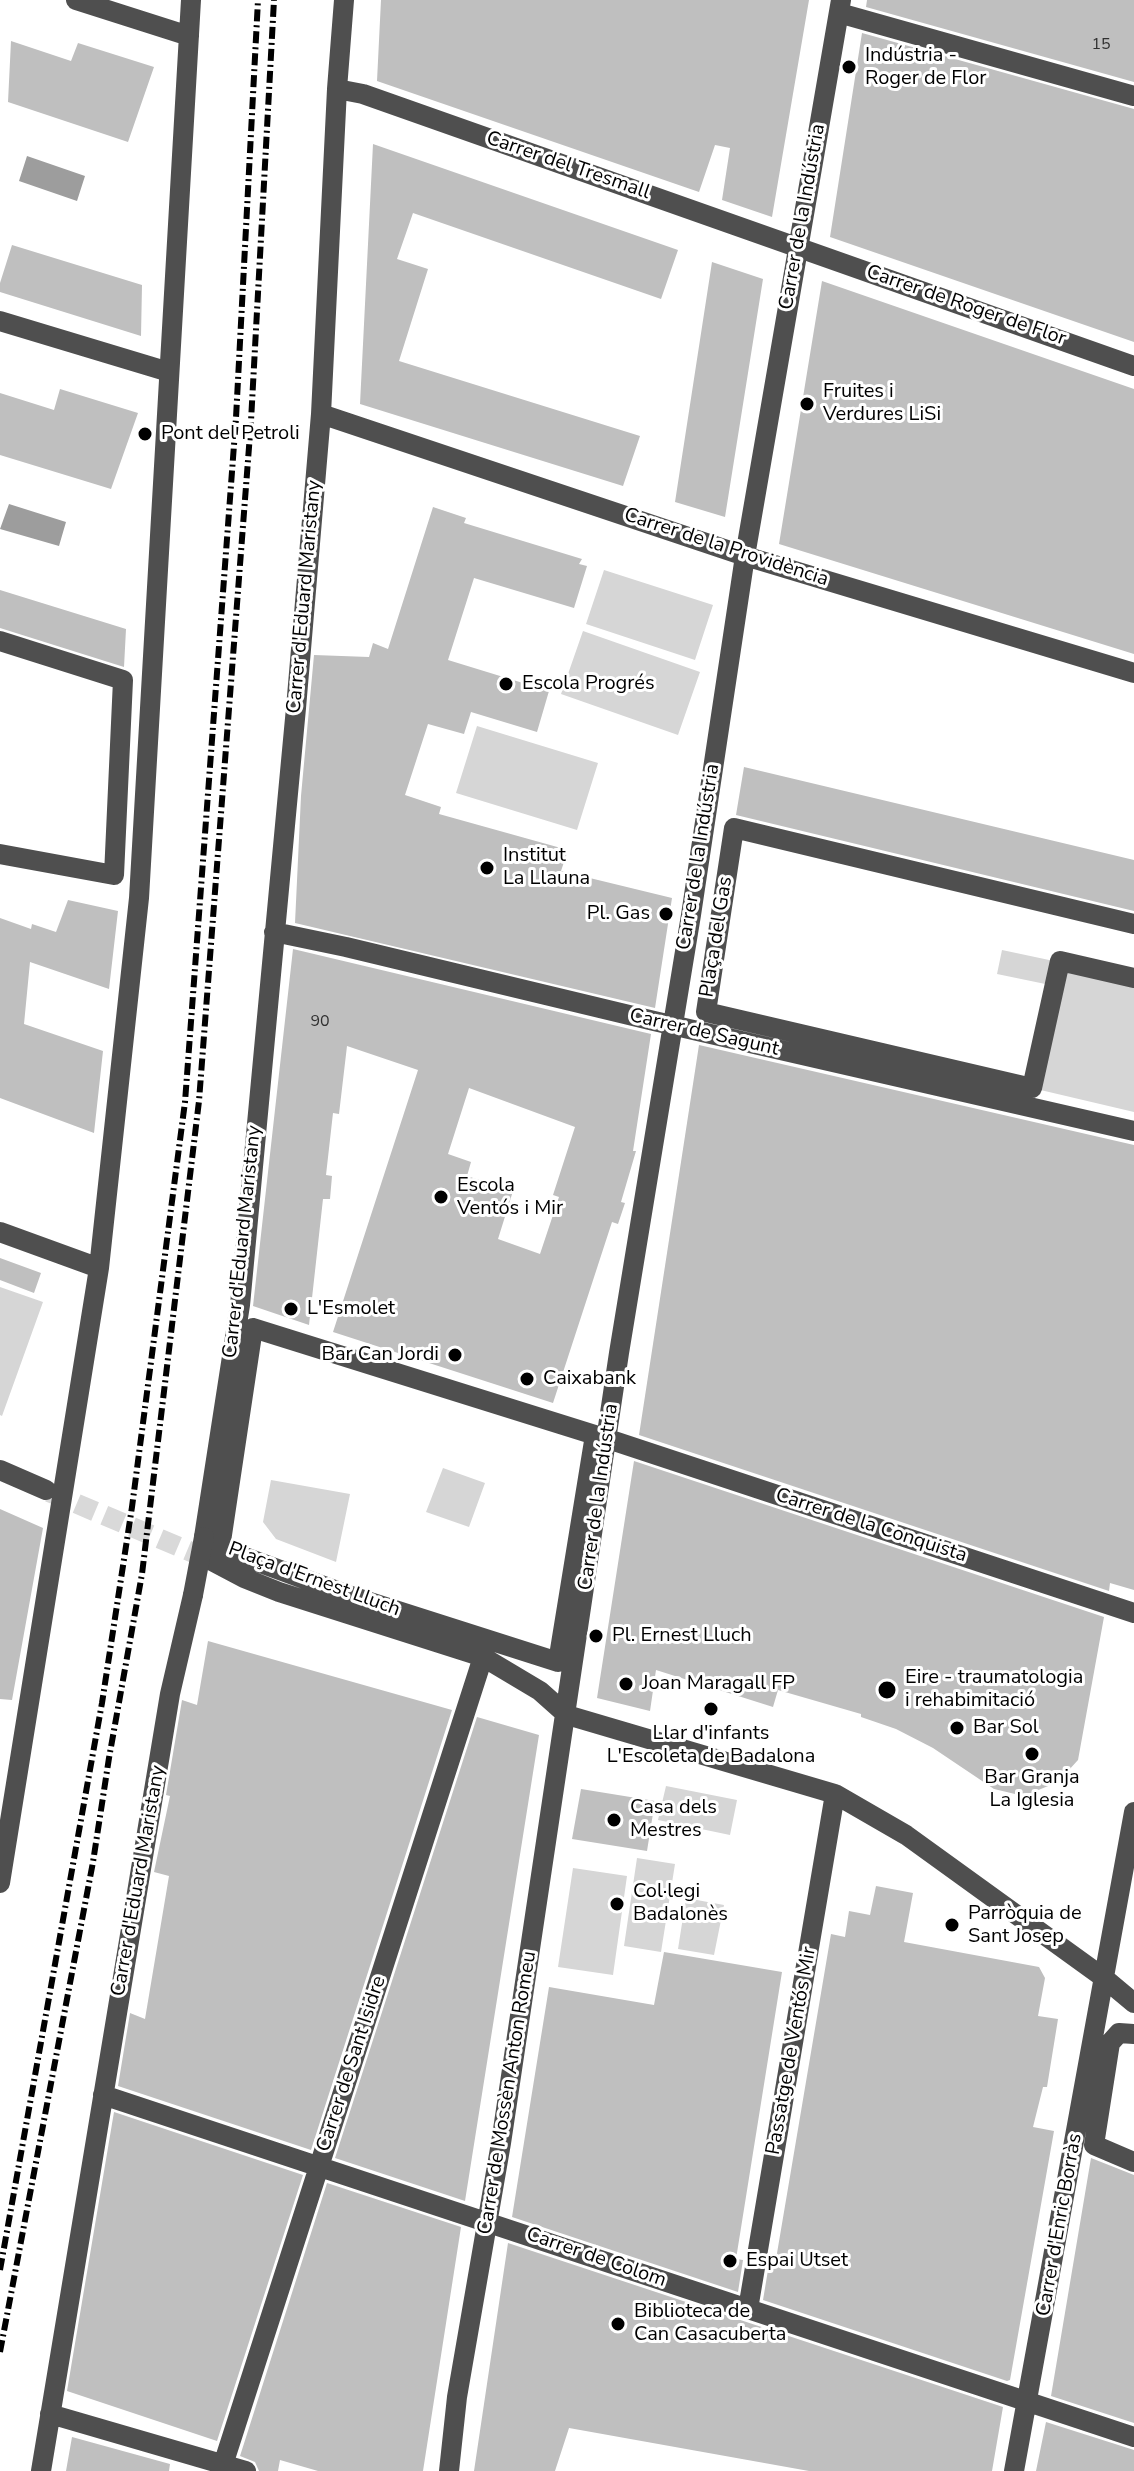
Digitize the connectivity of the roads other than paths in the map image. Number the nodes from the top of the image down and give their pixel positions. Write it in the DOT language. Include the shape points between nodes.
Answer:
graph roads {
  1 [pos="76,0"];
  2 [pos="191,0"];
  3 [pos="344,0"];
  4 [pos="840,6"];
  5 [pos="189,36"];
  6 [pos="337,89"];
  7 [pos="1134,96"];
  8 [pos="797,247"];
  9 [pos="0,321"];
  10 [pos="1134,366"];
  11 [pos="169,372"];
  12 [pos="321,414"];
  13 [pos="745,556"];
  14 [pos="0,641"];
  15 [pos="1134,673"];
  16 [pos="0,854"];
  17 [pos="1134,924"];
  18 [pos="274,932"];
  19 [pos="1134,978"];
  20 [pos="673,1026"];
  21 [pos="1134,1131"];
  22 [pos="0,1232"];
  23 [pos="99,1268"];
  24 [pos="602,1437"];
  25 [pos="0,1470"];
  26 [pos="46,1490"];
  27 [pos="208,1559"];
  28 [pos="1134,1613"];
  29 [pos="483,1657"];
  30 [pos="567,1715"];
  31 [pos="835,1794"];
  32 [pos="1134,1812"];
  33 [pos="0,1883"];
  34 [pos="1104,1978"];
  35 [pos="1134,2003"];
  36 [pos="1134,2034"];
  37 [pos="103,2095"];
  38 [pos="1134,2162"];
  39 [pos="319,2165"];
  40 [pos="488,2221"];
  41 [pos="748,2309"];
  42 [pos="1028,2401"];
  43 [pos="50,2414"];
  44 [pos="1134,2437"];
  45 [pos="222,2468"];
  46 [pos="41,2471"];
  47 [pos="246,2471"];
  48 [pos="449,2471"];
  49 [pos="1014,2471"];
  1 -- 5 [label="street"];
  2 -- 5 [label="street"];
  3 -- 6 [label="street, Carrer d'Eduard Maristany"];
  4 -- 7 [label="street"];
  4 -- 8 [label="street, Carrer de la Indústria"];
  5 -- 11 [label="street"];
  6 -- 8 [label="street, Carrer del Tresmall"];
  6 -- 12 [label="street, Carrer d'Eduard Maristany"];
  8 -- 10 [label="street, Carrer de Roger de Flor"];
  8 -- 13 [label="street, Carrer de la Indústria"];
  9 -- 11 [label="street"];
  11 -- 23 [label="street" via="139,898"];
  12 -- 13 [label="street, Carrer de la Providència"];
  12 -- 18 [label="street, Carrer d'Eduard Maristany"];
  13 -- 15 [label="street, Carrer de la Providència"];
  13 -- 20 [label="street, Carrer de la Indústria"];
  14 -- 16 [label="street" via="123,680 114,875"];
  17 -- 19 [label="street, Plaça del Gas" via="734,828 706,1012 1032,1088 1060,961"];
  18 -- 20 [label="street, Carrer de Sagunt"];
  18 -- 37 [label="street, Carrer d'Eduard Maristany, bridge" via="240,1305 204,1537 170,1694"];
  20 -- 21 [label="street, Carrer de Sagunt"];
  20 -- 24 [label="street, Carrer de la Indústria"];
  22 -- 23 [label="street"];
  23 -- 33 [label="street"];
  24 -- 24 [label="street, Plaça d'Ernest Lluch" via="253,1328 220,1548 558,1662"];
  24 -- 28 [label="street, Carrer de la Conquista"];
  24 -- 30 [label="street, Carrer de la Indústria"];
  25 -- 26 [label="street"];
  27 -- 29 [label="street" via="279,1592"];
  29 -- 30 [label="street" via="540,1691"];
  29 -- 39 [label="street, Carrer de Sant Isidre"];
  30 -- 31 [label="street"];
  30 -- 40 [label="street, Carrer de Mossèn Anton Romeu"];
  31 -- 34 [label="street" via="906,1835"];
  31 -- 41 [label="street, Passatge de Ventós Mir"];
  32 -- 34 [label="street, Carrer d'Enric Borràs"];
  34 -- 35 [label="street"];
  34 -- 42 [label="street, Carrer d'Enric Borràs"];
  36 -- 38 [label="street" via="1119,2033 1110,2043 1094,2145"];
  37 -- 39 [label="street, Carrer de Colom"];
  37 -- 43 [label="street, Carrer d'Eduard Maristany"];
  39 -- 40 [label="street, Carrer de Colom"];
  39 -- 45 [label="street, Carrer de Sant Isidre"];
  40 -- 41 [label="street, Carrer de Colom"];
  40 -- 48 [label="street, Carrer de Mossèn Anton Romeu"];
  41 -- 42 [label="street, Carrer de Colom"];
  42 -- 44 [label="street, Carrer de Colom"];
  42 -- 49 [label="street, Carrer d'Enric Borràs"];
  43 -- 45 [label="street"];
  43 -- 46 [label="street, Carrer d'Eduard Maristany"];
  45 -- 47 [label="street"];
}
